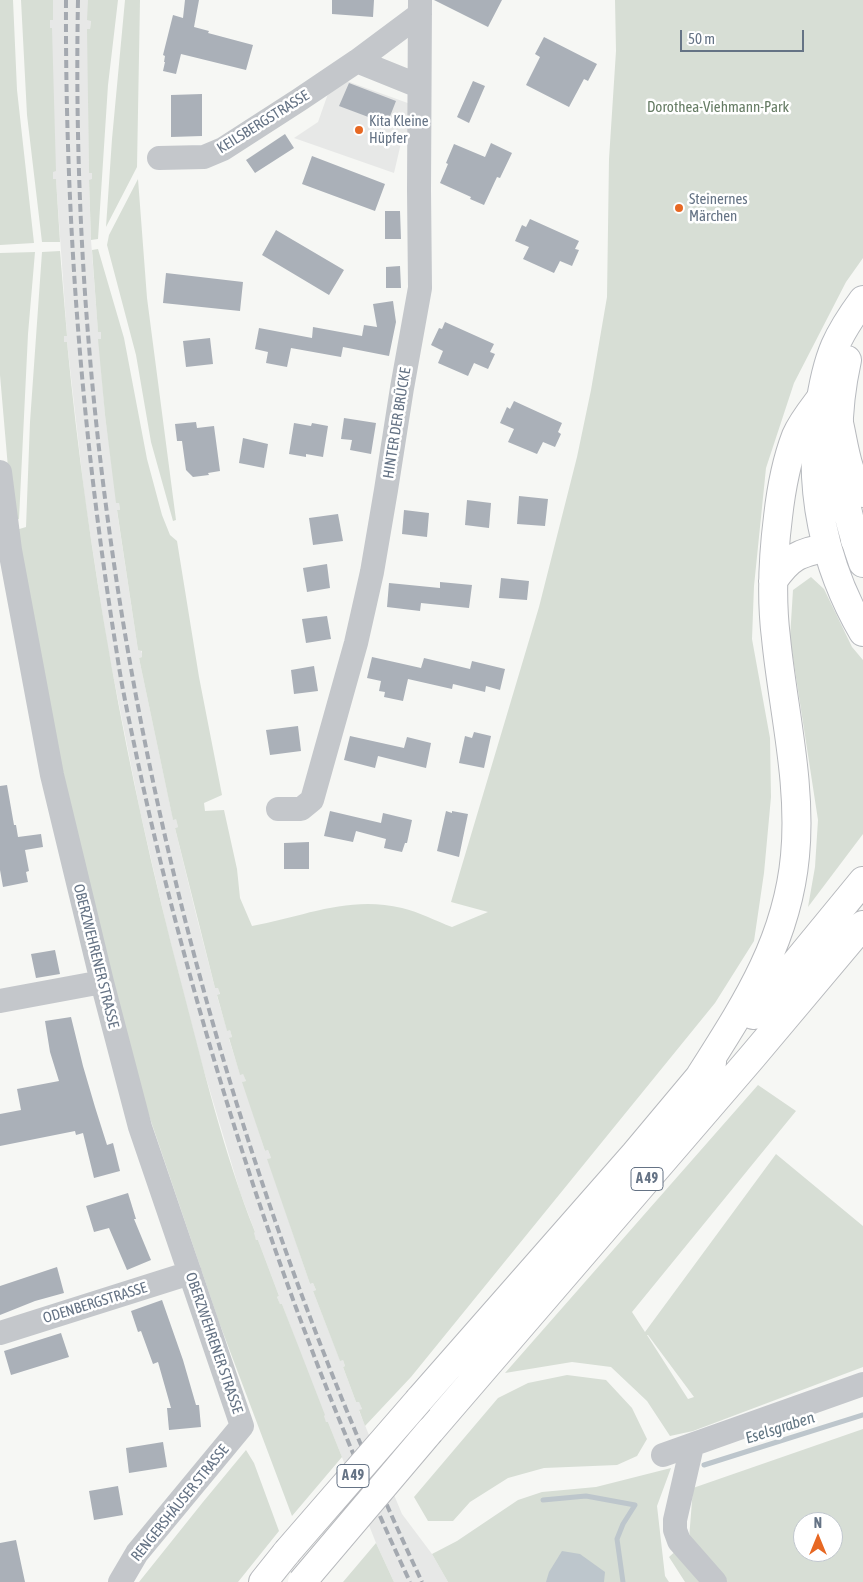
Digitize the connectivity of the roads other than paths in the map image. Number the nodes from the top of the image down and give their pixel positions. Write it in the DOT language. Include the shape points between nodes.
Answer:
graph roads {
  1 [pos="420,7"];
  2 [pos="358,61"];
  3 [pos="419,86"];
  4 [pos="159,158"];
  5 [pos="863,300"];
  6 [pos="863,308"];
  7 [pos="821,398"];
  8 [pos="838,423"];
  9 [pos="0,472"];
  10 [pos="863,493"];
  11 [pos="827,547"];
  12 [pos="860,547"];
  13 [pos="5,551"];
  14 [pos="773,581"];
  15 [pos="863,632"];
  16 [pos="278,809"];
  17 [pos="863,881"];
  18 [pos="863,925"];
  19 [pos="102,982"];
  20 [pos="0,1001"];
  21 [pos="700,1076"];
  22 [pos="190,1273"];
  23 [pos="0,1333"];
  24 [pos="863,1384"];
  25 [pos="242,1426"];
  26 [pos="692,1446"];
  27 [pos="664,1455"];
  28 [pos="120,1582"];
  29 [pos="263,1582"];
  30 [pos="302,1582"];
  31 [pos="715,1582"];
  1 -- 2 [label="street, KEILSBERGSTRASSE"];
  1 -- 3 [label="street, HINTER DER BRÜCKE"];
  2 -- 3 [label="street"];
  2 -- 4 [label="street, KEILSBERGSTRASSE" via="223,149 204,157"];
  3 -- 16 [label="street, HINTER DER BRÜCKE" via="420,288 372,572 356,643 312,800 301,809"];
  5 -- 7 [label="main road" via="835,346"];
  6 -- 8 [label="main road" via="846,368"];
  7 -- 11 [label="main road" via="815,450 816,476"];
  7 -- 14 [label="main road" via="797,435 787,466 780,495"];
  8 -- 10 [label="main road" via="851,474"];
  8 -- 12 [label="main road" via="841,480 848,516"];
  9 -- 13 [label="street, OBERZWEHRENER STRASSE"];
  11 -- 12 [label="main road"];
  11 -- 14 [label="main road" via="790,560"];
  11 -- 15 [label="main road" via="845,599"];
  13 -- 19 [label="street, OBERZWEHRENER STRASSE" via="52,775"];
  14 -- 21 [label="main road" via="775,636 796,806 792,882 781,926 767,962"];
  17 -- 21 [label="main road, A 49"];
  18 -- 30 [label="main road, A 49, bridge"];
  19 -- 20 [label="street"];
  19 -- 22 [label="street, OBERZWEHRENER STRASSE" via="140,1127"];
  21 -- 29 [label="main road, A 49, bridge"];
  22 -- 23 [label="street, ODENBERGSTRASSE"];
  22 -- 25 [label="street, OBERZWEHRENER STRASSE"];
  24 -- 26 [label="street"];
  25 -- 28 [label="street, RENGERSHÄUSER STRASSE" via="137,1553"];
  26 -- 27 [label="street"];
  26 -- 31 [label="street" via="675,1530 679,1541"];
}
